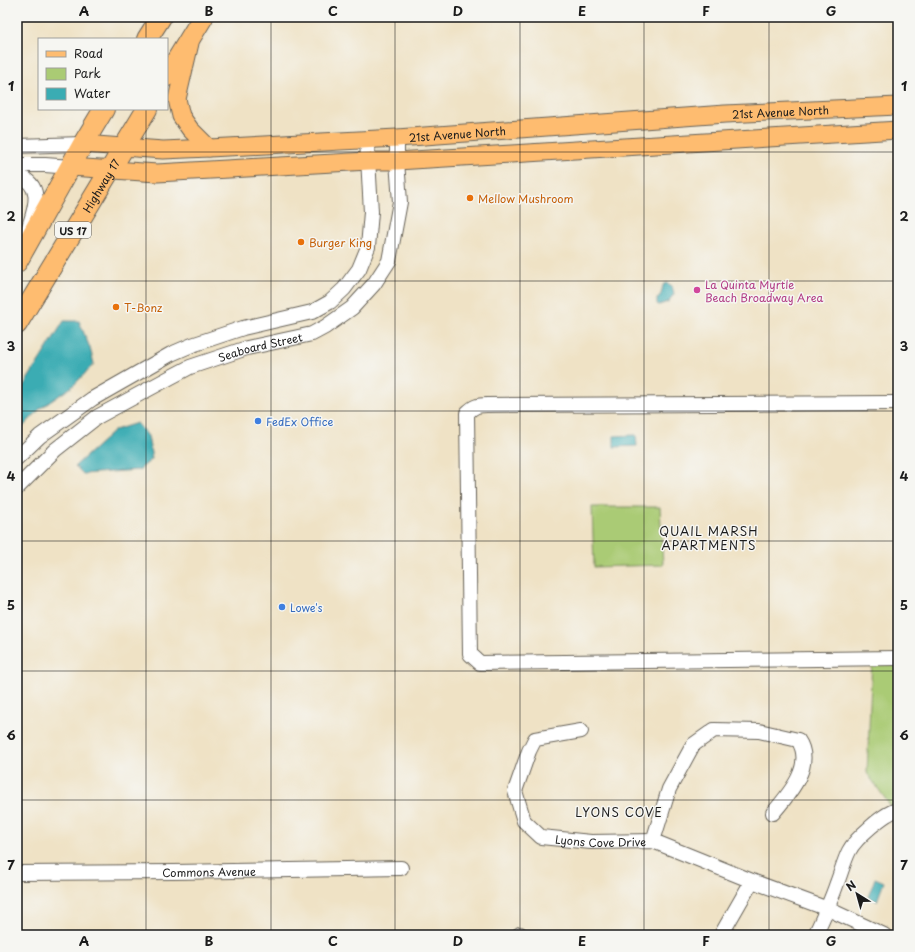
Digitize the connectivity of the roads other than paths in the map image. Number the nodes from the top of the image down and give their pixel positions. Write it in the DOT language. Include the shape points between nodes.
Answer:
graph roads {
  1 [pos="161,17"];
  2 [pos="203,17"];
  3 [pos="192,36"];
  4 [pos="148,38"];
  5 [pos="168,74"];
  6 [pos="898,106"];
  7 [pos="103,110"];
  8 [pos="146,110"];
  9 [pos="898,130"];
  10 [pos="397,138"];
  11 [pos="367,140"];
  12 [pos="82,144"];
  13 [pos="17,146"];
  14 [pos="123,148"];
  15 [pos="209,148"];
  16 [pos="369,161"];
  17 [pos="397,161"];
  18 [pos="17,165"];
  19 [pos="71,167"];
  20 [pos="110,170"];
  21 [pos="17,175"];
  22 [pos="19,259"];
  23 [pos="17,324"];
  24 [pos="898,403"];
  25 [pos="17,458"];
  26 [pos="17,488"];
  27 [pos="898,658"];
  28 [pos="581,731"];
  29 [pos="898,810"];
  30 [pos="772,813"];
  31 [pos="653,840"];
  32 [pos="401,868"];
  33 [pos="17,873"];
  34 [pos="752,882"];
  35 [pos="828,909"];
  36 [pos="721,935"];
  37 [pos="815,935"];
  38 [pos="884,935"];
  1 -- 4 [label="highway"];
  2 -- 3 [label="highway"];
  3 -- 5 [label="highway"];
  3 -- 15 [label="main road" via="177,99 181,116"];
  6 -- 10 [label="main road, 21st Avenue North" via="725,114"];
  7 -- 12 [label="highway, US 17"];
  8 -- 14 [label="highway, Highway 17 / US 17"];
  9 -- 17 [label="main road"];
  10 -- 11 [label="main road, 21st Avenue North"];
  10 -- 17 [label="street, Seaboard Street"];
  11 -- 15 [label="main road, 21st Avenue North"];
  11 -- 16 [label="street, Seaboard Street"];
  12 -- 13 [label="street, 21st Avenue North"];
  12 -- 14 [label="main road, 21st Avenue North"];
  12 -- 19 [label="highway, US 17"];
  14 -- 15 [label="main road, 21st Avenue North"];
  14 -- 20 [label="highway, Highway 17 / US 17"];
  16 -- 17 [label="main road"];
  16 -- 20 [label="main road" via="157,173"];
  16 -- 25 [label="street, Seaboard Street" via="371,212 368,247 359,269 330,302 312,312 243,328 192,344 171,354 92,399 40,436"];
  17 -- 26 [label="street, Seaboard Street" via="400,202 389,261 374,284 352,308 312,334 247,348 190,367 171,377 98,417 55,450"];
  18 -- 19 [label="street"];
  19 -- 20 [label="main road"];
  19 -- 22 [label="highway, US 17"];
  20 -- 23 [label="highway, Highway 17 / US 17"];
  21 -- 22 [label="street" via="28,181 37,198"];
  24 -- 27 [label="street" via="478,405 467,413 470,654 480,663"];
  28 -- 31 [label="street, Lyons Cove Drive" via="534,739 515,791 524,821 541,837 591,842"];
  29 -- 35 [label="street" via="876,823 849,850"];
  30 -- 31 [label="street" via="788,795 801,772 804,753 798,740 759,731 714,730 693,745 669,789"];
  31 -- 34 [label="street, Lyons Cove Drive"];
  32 -- 33 [label="street, Commons Avenue"];
  34 -- 35 [label="street, Lyons Cove Drive"];
  34 -- 36 [label="street"];
  35 -- 37 [label="street"];
  35 -- 38 [label="street, Lyons Cove Drive"];
}
